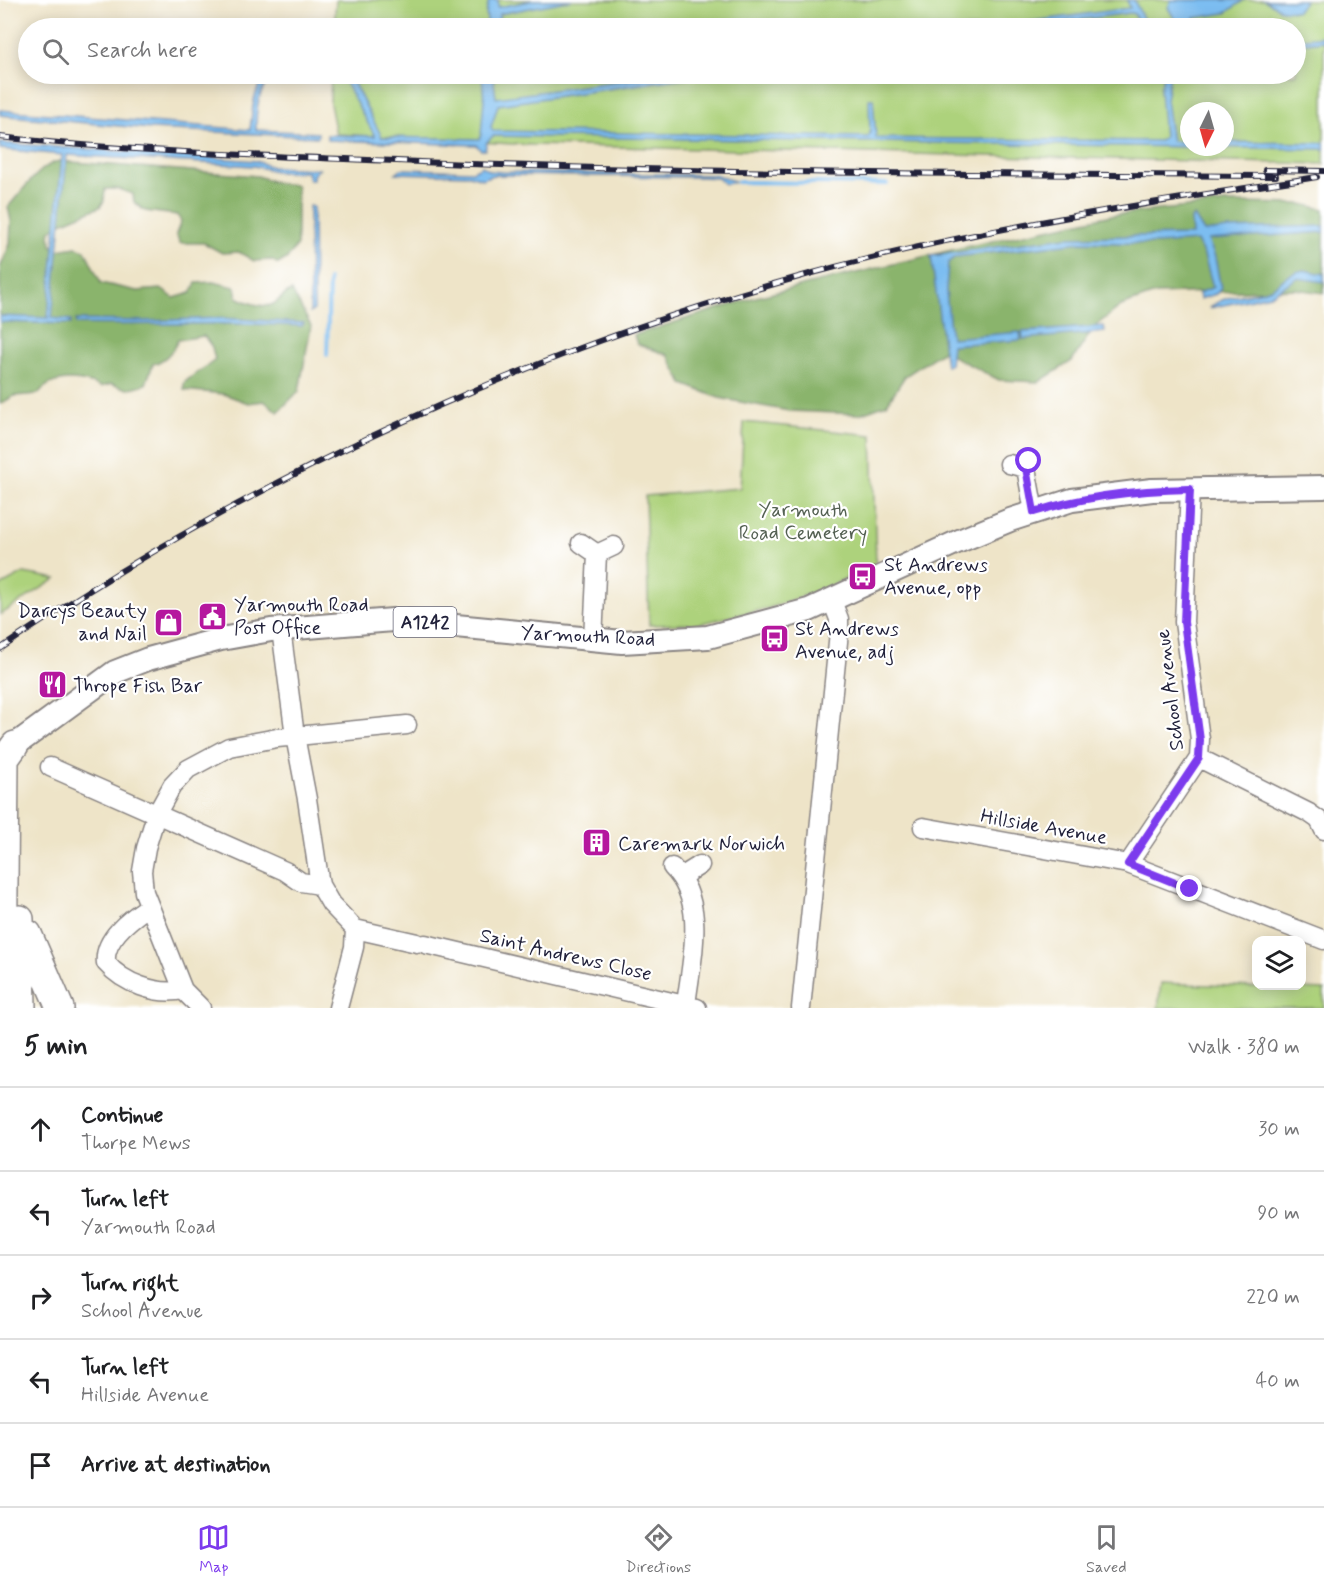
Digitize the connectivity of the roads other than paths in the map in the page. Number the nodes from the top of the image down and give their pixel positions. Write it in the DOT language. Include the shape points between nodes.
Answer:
graph roads {
  1 [pos="1021,464"];
  2 [pos="1324,487"];
  3 [pos="1190,489"];
  4 [pos="1034,512"];
  5 [pos="581,543"];
  6 [pos="832,601"];
  7 [pos="281,629"];
  8 [pos="593,640"];
  9 [pos="408,724"];
  10 [pos="295,736"];
  11 [pos="8,744"];
  12 [pos="1199,758"];
  13 [pos="50,767"];
  14 [pos="156,814"];
  15 [pos="923,827"];
  16 [pos="1324,830"];
  17 [pos="1128,864"];
  18 [pos="700,865"];
  19 [pos="320,885"];
  20 [pos="148,907"];
  21 [pos="20,910"];
  22 [pos="355,929"];
  23 [pos="1324,940"];
  24 [pos="183,990"];
  25 [pos="691,1007"];
  26 [pos="3,1008"];
  27 [pos="22,1008"];
  28 [pos="60,1008"];
  29 [pos="201,1008"];
  30 [pos="338,1008"];
  31 [pos="801,1008"];
  1 -- 4 [label="street"];
  2 -- 3 [label="main road, Yarmouth Road / A1242"];
  3 -- 4 [label="main road, Yarmouth Road / A1242" via="1072,500"];
  3 -- 12 [label="street, School Avenue" via="1184,622"];
  4 -- 6 [label="main road, Yarmouth Road / A1242" via="957,542"];
  5 -- 8 [label="street" via="605,550"];
  6 -- 8 [label="main road, Yarmouth Road / A1242" via="782,619 708,637"];
  6 -- 31 [label="street" via="839,632"];
  7 -- 8 [label="main road, Yarmouth Road / A1242" via="393,620"];
  7 -- 10 [label="street"];
  7 -- 11 [label="main road, Yarmouth Road / A1242" via="196,644 115,672 36,732"];
  9 -- 10 [label="street"];
  10 -- 14 [label="street" via="229,747 207,757 172,786"];
  10 -- 19 [label="street"];
  11 -- 21 [label="highway" via="20,761 15,860"];
  11 -- 26 [label="highway"];
  12 -- 16 [label="street" via="1309,813"];
  12 -- 17 [label="street, School Avenue"];
  13 -- 14 [label="street"];
  14 -- 19 [label="street" via="302,882"];
  14 -- 20 [label="street" via="142,871"];
  15 -- 17 [label="street, Hillside Avenue"];
  17 -- 23 [label="street, Hillside Avenue"];
  18 -- 25 [label="street" via="677,872 691,899 694,917"];
  19 -- 22 [label="street" via="331,904"];
  20 -- 24 [label="street"];
  20 -- 24 [label="street" via="108,945 106,963 120,977 160,992"];
  21 -- 27 [label="highway"];
  21 -- 28 [label="highway"];
  22 -- 25 [label="street, Saint Andrews Close"];
  22 -- 30 [label="street"];
  24 -- 29 [label="street"];
}
